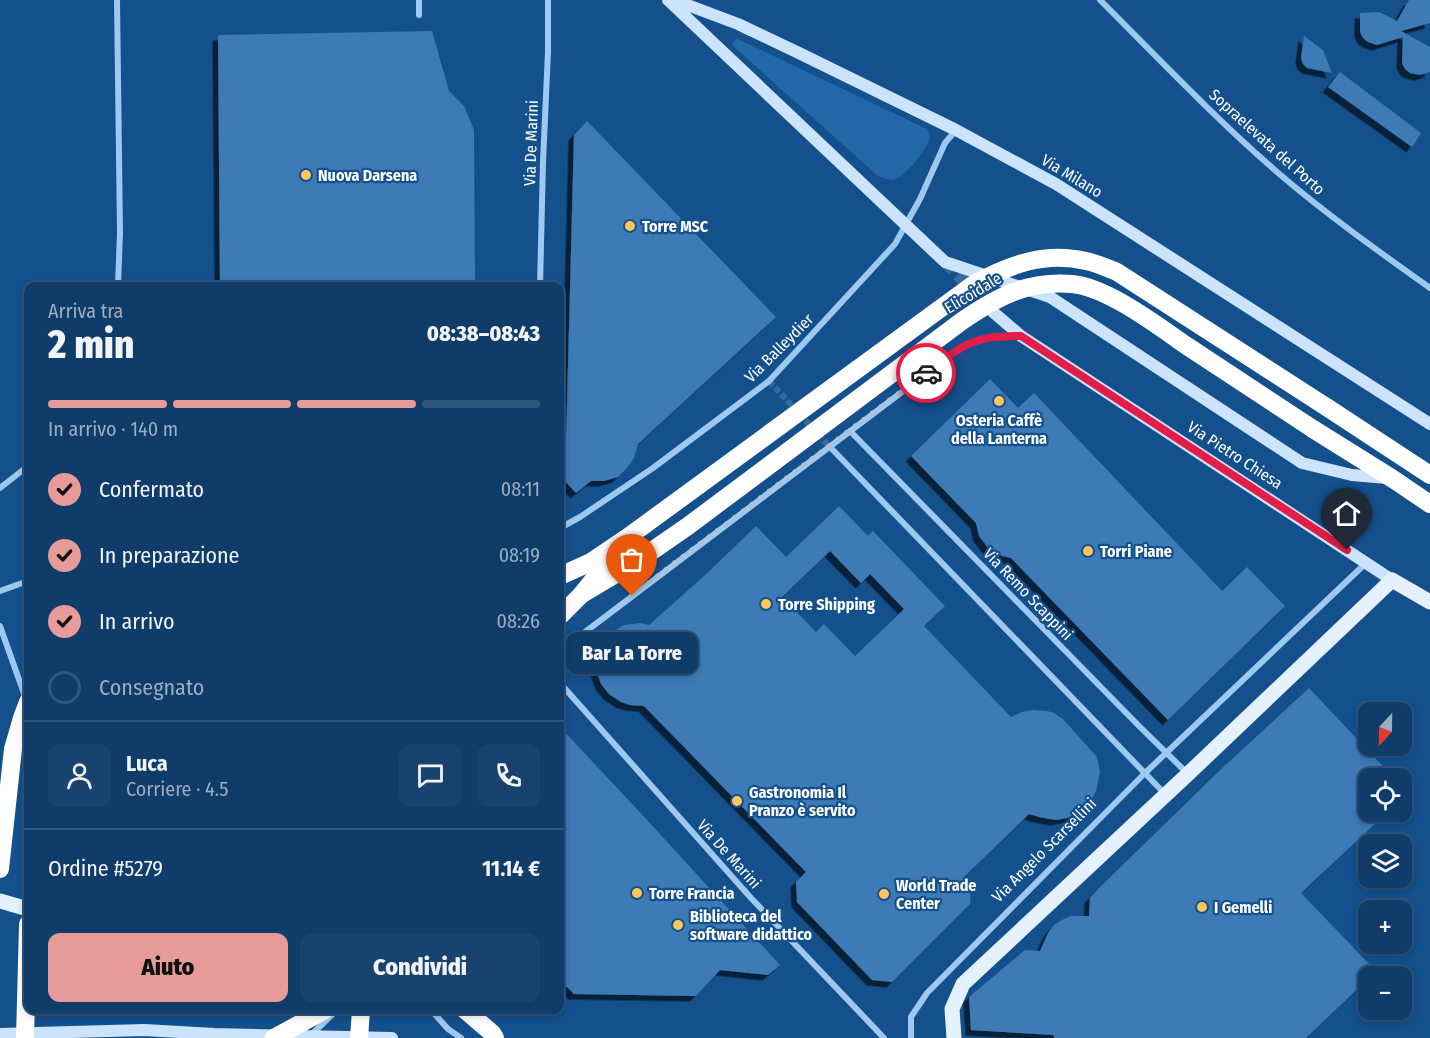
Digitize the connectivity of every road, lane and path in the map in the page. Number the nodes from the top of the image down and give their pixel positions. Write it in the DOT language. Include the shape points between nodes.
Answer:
graph roads {
  1 [pos="117,0"];
  2 [pos="419,0"];
  3 [pos="548,0"];
  4 [pos="668,0"];
  5 [pos="674,0"];
  6 [pos="1100,0"];
  7 [pos="419,15"];
  8 [pos="956,130"];
  9 [pos="906,224"];
  10 [pos="118,282"];
  11 [pos="540,282"];
  12 [pos="1430,288"];
  13 [pos="993,312"];
  14 [pos="1021,336"];
  15 [pos="1430,424"];
  16 [pos="850,431"];
  17 [pos="830,447"];
  18 [pos="24,469"];
  19 [pos="1430,475"];
  20 [pos="1393,479"];
  21 [pos="0,488"];
  22 [pos="1430,504"];
  23 [pos="564,526"];
  24 [pos="628,537"];
  25 [pos="1366,562"];
  26 [pos="564,574"];
  27 [pos="1392,580"];
  28 [pos="24,582"];
  29 [pos="0,591"];
  30 [pos="582,594"];
  31 [pos="564,601"];
  32 [pos="1430,602"];
  33 [pos="564,611"];
  34 [pos="0,626"];
  35 [pos="564,648"];
  36 [pos="564,688"];
  37 [pos="24,702"];
  38 [pos="24,711"];
  39 [pos="24,714"];
  40 [pos="0,752"];
  41 [pos="1167,753"];
  42 [pos="1145,773"];
  43 [pos="1188,774"];
  44 [pos="1166,795"];
  45 [pos="0,869"];
  46 [pos="0,902"];
  47 [pos="24,908"];
  48 [pos="26,1014"];
  49 [pos="318,1014"];
  50 [pos="333,1014"];
  51 [pos="361,1014"];
  52 [pos="434,1014"];
  53 [pos="470,1014"];
  54 [pos="0,1034"];
  55 [pos="310,1035"];
  56 [pos="25,1038"];
  57 [pos="274,1038"];
  58 [pos="359,1038"];
  59 [pos="392,1038"];
  60 [pos="460,1038"];
  61 [pos="495,1038"];
  62 [pos="884,1038"];
  63 [pos="911,1038"];
  64 [pos="954,1038"];
  1 -- 10 [label="street"];
  2 -- 7 [label="street"];
  3 -- 11 [label="street, Via De Marini"];
  4 -- 9 [label="main road"];
  5 -- 8 [label="main road, Via Milano" via="738,24"];
  6 -- 12 [label="street, Sopraelevata del Porto" via="1277,172"];
  8 -- 9 [label="street, Via Balleydier" via="945,142"];
  8 -- 15 [label="main road, Via Milano" via="1056,184"];
  9 -- 20 [label="main road" via="945,262 1050,297 1302,463 1352,475"];
  9 -- 23 [label="street, Via Balleydier" via="895,244 769,381 653,468"];
  13 -- 14 [label="main road"];
  14 -- 16 [label="street" via="1000,335 960,348"];
  14 -- 25 [label="main road, Via Pietro Chiesa"];
  16 -- 35 [label="street"];
  16 -- 41 [label="street, Via Remo Scappini"];
  17 -- 42 [label="street"];
  18 -- 21 [label="street"];
  19 -- 24 [label="highway, Elicoidale, bridge" via="1117,272 1063,257 1018,263 974,284"];
  20 -- 22 [label="highway, Elicoidale"];
  20 -- 30 [label="highway, Elicoidale, bridge" via="1103,293 1074,284 1044,284 1023,288 987,304 688,526"];
  24 -- 26 [label="highway, Elicoidale, bridge" via="591,562"];
  24 -- 30 [label="highway, bridge"];
  25 -- 27 [label="main road, Via Pietro Chiesa"];
  25 -- 41 [label="street, Via Angelo Scarsellini"];
  27 -- 32 [label="main road, Via Pietro Chiesa"];
  27 -- 43 [label="main road"];
  28 -- 29 [label="street"];
  30 -- 31 [label="highway, Elicoidale"];
  30 -- 33 [label="highway"];
  34 -- 37 [label="street"];
  36 -- 62 [label="street, Via De Marini" via="751,898"];
  38 -- 40 [label="highway"];
  39 -- 45 [label="highway" via="13,749"];
  41 -- 42 [label="street, Via Angelo Scarsellini"];
  41 -- 43 [label="street, Via Remo Scappini"];
  42 -- 44 [label="street"];
  42 -- 63 [label="street, Via Angelo Scarsellini" via="927,993 911,1017"];
  43 -- 44 [label="main road"];
  44 -- 64 [label="main road" via="963,984 952,1009"];
  46 -- 47 [label="main road"];
  48 -- 56 [label="highway, bridge"];
  49 -- 57 [label="highway, bridge"];
  50 -- 55 [label="street"];
  51 -- 58 [label="highway, bridge"];
  52 -- 60 [label="street"];
  53 -- 61 [label="highway"];
  54 -- 55 [label="main road" via="144,1030"];
  55 -- 59 [label="main road"];
}
